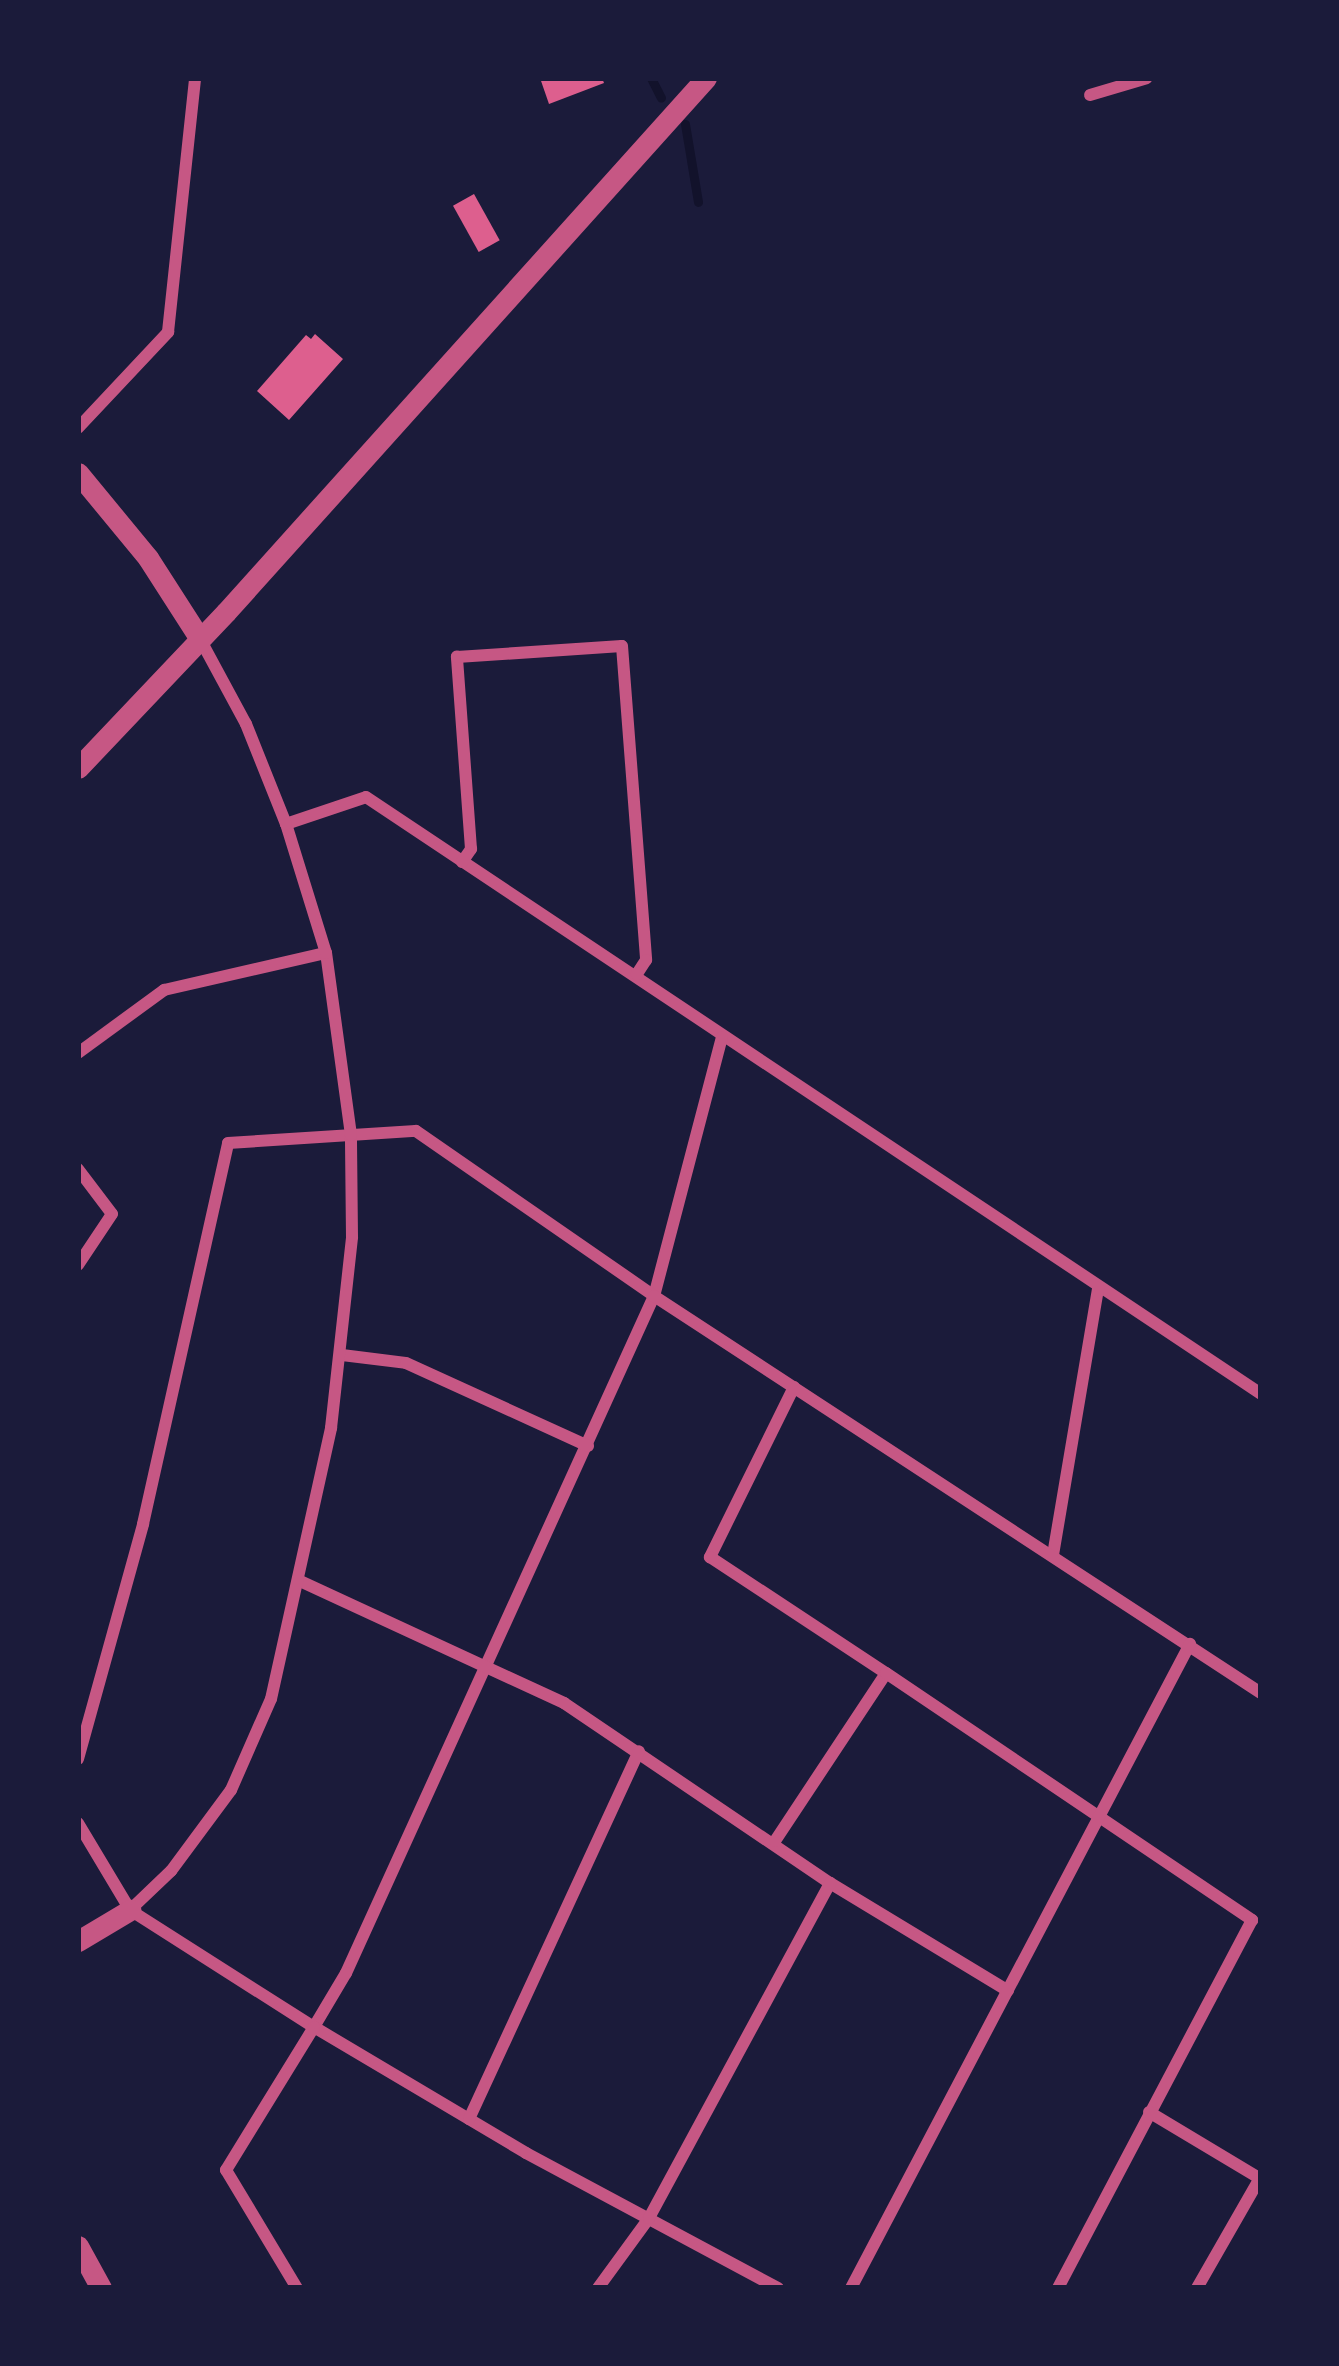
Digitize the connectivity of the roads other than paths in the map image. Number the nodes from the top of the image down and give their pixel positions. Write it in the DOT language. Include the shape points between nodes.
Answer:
graph roads {
  1 [pos="195,78"];
  2 [pos="706,78"];
  3 [pos="1147,78"];
  4 [pos="1090,95"];
  5 [pos="78,428"];
  6 [pos="78,472"];
  7 [pos="200,639"];
  8 [pos="78,768"];
  9 [pos="286,824"];
  10 [pos="462,862"];
  11 [pos="326,952"];
  12 [pos="638,974"];
  13 [pos="722,1037"];
  14 [pos="78,1053"];
  15 [pos="351,1135"];
  16 [pos="78,1169"];
  17 [pos="78,1265"];
  18 [pos="1098,1288"];
  19 [pos="654,1296"];
  20 [pos="342,1355"];
  21 [pos="794,1387"];
  22 [pos="1261,1394"];
  23 [pos="588,1447"];
  24 [pos="1053,1555"];
  25 [pos="300,1581"];
  26 [pos="1190,1644"];
  27 [pos="488,1664"];
  28 [pos="886,1673"];
  29 [pos="1261,1693"];
  30 [pos="639,1751"];
  31 [pos="78,1760"];
  32 [pos="1099,1819"];
  33 [pos="78,1823"];
  34 [pos="775,1841"];
  35 [pos="830,1882"];
  36 [pos="130,1910"];
  37 [pos="1256,1923"];
  38 [pos="78,1941"];
  39 [pos="1008,1991"];
  40 [pos="314,2027"];
  41 [pos="1149,2112"];
  42 [pos="469,2120"];
  43 [pos="1261,2178"];
  44 [pos="649,2218"];
  45 [pos="78,2246"];
  46 [pos="100,2288"];
  47 [pos="297,2288"];
  48 [pos="598,2288"];
  49 [pos="778,2288"];
  50 [pos="851,2288"];
  51 [pos="1058,2288"];
  52 [pos="1197,2288"];
  1 -- 5 [label="street" via="168,332"];
  2 -- 7 [label="street"];
  3 -- 4 [label="street"];
  6 -- 7 [label="street" via="148,557"];
  7 -- 8 [label="street"];
  7 -- 9 [label="street"];
  9 -- 10 [label="street" via="366,797"];
  9 -- 11 [label="street"];
  10 -- 12 [label="street"];
  10 -- 12 [label="street" via="471,849 457,657 622,646 646,960"];
  11 -- 14 [label="street" via="164,990"];
  11 -- 15 [label="street"];
  12 -- 13 [label="street"];
  13 -- 18 [label="street"];
  13 -- 19 [label="street"];
  15 -- 19 [label="street" via="416,1131"];
  15 -- 20 [label="street"];
  15 -- 31 [label="street" via="228,1143 143,1523"];
  16 -- 17 [label="street" via="112,1214"];
  18 -- 22 [label="street"];
  18 -- 24 [label="street"];
  19 -- 21 [label="street"];
  19 -- 23 [label="street"];
  20 -- 23 [label="street" via="406,1363"];
  20 -- 25 [label="street"];
  21 -- 24 [label="street"];
  21 -- 28 [label="street" via="710,1558"];
  23 -- 27 [label="street"];
  24 -- 26 [label="street"];
  25 -- 27 [label="street"];
  25 -- 36 [label="street" via="271,1700 231,1790"];
  26 -- 29 [label="street"];
  26 -- 32 [label="street"];
  27 -- 30 [label="street"];
  27 -- 40 [label="street"];
  28 -- 32 [label="street"];
  28 -- 34 [label="street"];
  30 -- 34 [label="street"];
  30 -- 42 [label="street"];
  32 -- 37 [label="street"];
  32 -- 39 [label="street"];
  33 -- 36 [label="street"];
  34 -- 35 [label="street"];
  35 -- 39 [label="street"];
  35 -- 44 [label="street"];
  36 -- 38 [label="street"];
  36 -- 40 [label="street"];
  37 -- 41 [label="street"];
  39 -- 50 [label="street"];
  40 -- 42 [label="street"];
  40 -- 47 [label="street" via="226,2170"];
  41 -- 43 [label="street"];
  41 -- 51 [label="street"];
  42 -- 44 [label="street"];
  43 -- 52 [label="street"];
  44 -- 48 [label="street"];
  44 -- 49 [label="street"];
  45 -- 46 [label="street"];
}
